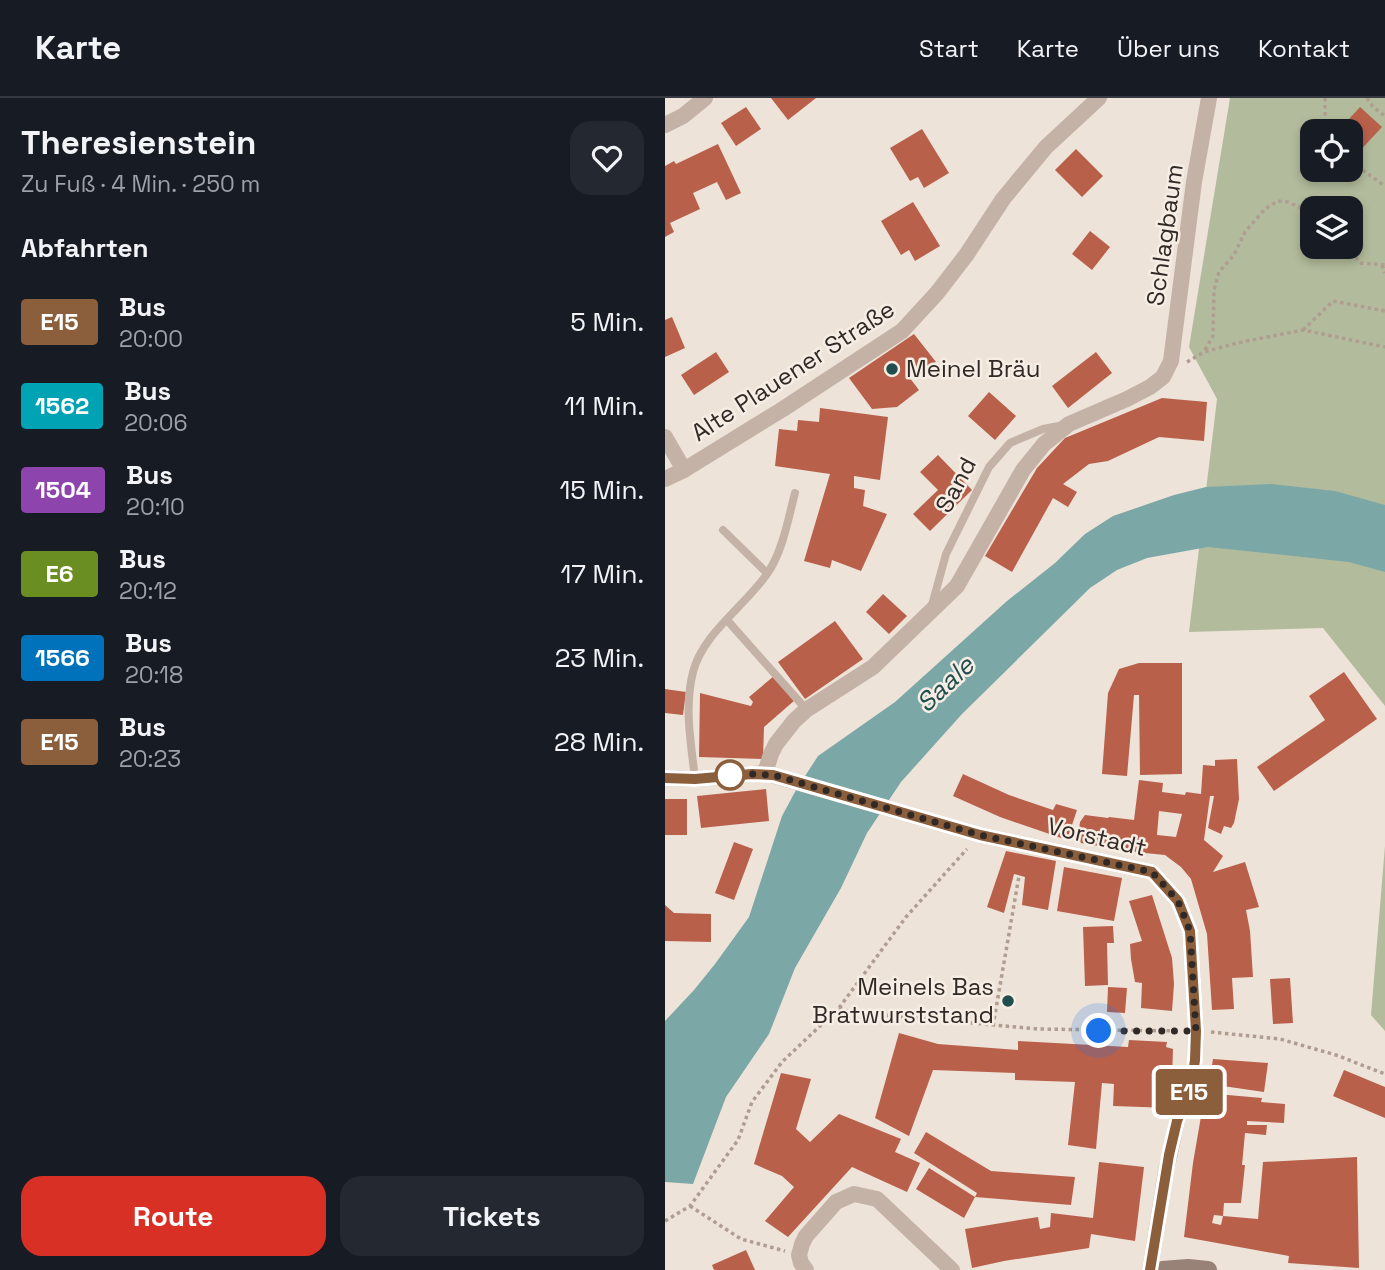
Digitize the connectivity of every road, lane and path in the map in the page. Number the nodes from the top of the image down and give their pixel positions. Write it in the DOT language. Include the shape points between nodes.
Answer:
graph roads {
  1 [pos="705,98"];
  2 [pos="1099,98"];
  3 [pos="1209,98"];
  4 [pos="1325,98"];
  5 [pos="1367,98"];
  6 [pos="1385,116"];
  7 [pos="1325,119"];
  8 [pos="665,125"];
  9 [pos="1363,170"];
  10 [pos="1385,186"];
  11 [pos="1300,207"];
  12 [pos="1357,259"];
  13 [pos="1383,265"];
  14 [pos="1385,273"];
  15 [pos="1385,312"];
  16 [pos="1303,330"];
  17 [pos="1385,346"];
  18 [pos="1163,377"];
  19 [pos="1069,424"];
  20 [pos="665,438"];
  21 [pos="684,470"];
  22 [pos="665,479"];
  23 [pos="795,493"];
  24 [pos="723,530"];
  25 [pos="767,573"];
  26 [pos="931,612"];
  27 [pos="727,620"];
  28 [pos="806,710"];
  29 [pos="765,774"];
  30 [pos="665,778"];
  31 [pos="695,779"];
  32 [pos="980,835"];
  33 [pos="1019,876"];
  34 [pos="839,1008"];
  35 [pos="992,1026"];
  36 [pos="1196,1031"];
  37 [pos="1385,1074"];
  38 [pos="690,1206"];
  39 [pos="665,1221"];
  40 [pos="803,1263"];
  41 [pos="952,1270"];
  42 [pos="1150,1270"];
  43 [pos="1162,1270"];
  44 [pos="1207,1270"];
  1 -- 8 [label="street"];
  2 -- 21 [label="street, Alte Plauener Straße" via="1046,147 937,293 902,331"];
  3 -- 18 [label="street, Schlagbaum" via="1171,361"];
  4 -- 7 [label="path"];
  5 -- 6 [label="path"];
  9 -- 10 [label="path"];
  11 -- 16 [label="path" via="1278,201 1245,232 1219,272 1213,337 1204,352"];
  12 -- 13 [label="path"];
  13 -- 14 [label="path"];
  15 -- 16 [label="path" via="1333,302"];
  16 -- 17 [label="path"];
  18 -- 19 [label="street, Sand" via="1127,399"];
  19 -- 26 [label="street, Sand" via="1044,444 1023,470 957,586"];
  19 -- 26 [label="lane, Sand" via="1010,443 989,467 946,554"];
  20 -- 21 [label="street"];
  21 -- 22 [label="street, Alte Plauener Straße"];
  23 -- 25 [label="lane"];
  24 -- 25 [label="lane"];
  25 -- 27 [label="lane"];
  26 -- 28 [label="street, Sand" via="873,667"];
  27 -- 28 [label="lane"];
  27 -- 31 [label="lane" via="701,651 693,670 687,710"];
  28 -- 29 [label="street, Sand" via="776,744"];
  29 -- 31 [label="street, Vorstadt"];
  29 -- 32 [label="street, Vorstadt"];
  30 -- 31 [label="street, Vorstadt"];
  32 -- 34 [label="path" via="906,917"];
  32 -- 36 [label="street, Vorstadt" via="1152,872 1178,901 1190,931"];
  33 -- 35 [label="path"];
  34 -- 35 [label="path"];
  34 -- 38 [label="path" via="782,1062 752,1102 738,1140"];
  35 -- 36 [label="path"];
  36 -- 37 [label="path" via="1280,1039"];
  36 -- 42 [label="street, Vorstadt" via="1191,1087 1169,1155"];
  38 -- 39 [label="path"];
  38 -- 40 [label="path" via="741,1239"];
  40 -- 41 [label="street" via="806,1236 836,1202 854,1194 877,1199"];
  43 -- 44 [label="street"];
}
